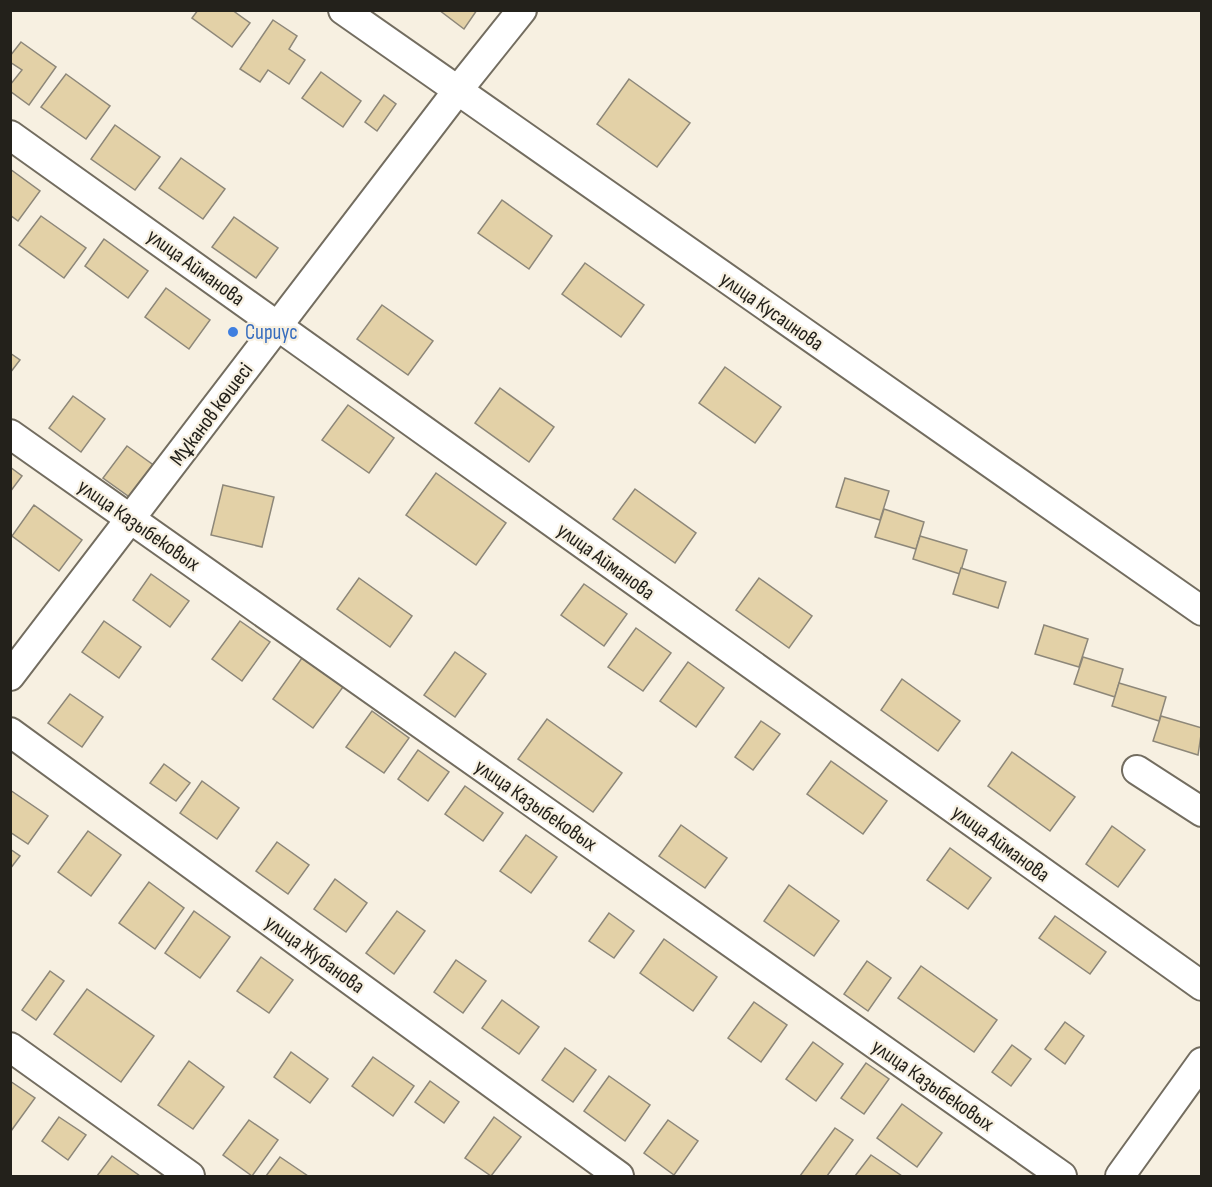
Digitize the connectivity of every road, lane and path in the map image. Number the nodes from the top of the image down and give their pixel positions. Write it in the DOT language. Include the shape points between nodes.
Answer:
graph roads {
  1 [pos="343,10"];
  2 [pos="522,10"];
  3 [pos="458,90"];
  4 [pos="10,135"];
  5 [pos="278,326"];
  6 [pos="10,434"];
  7 [pos="130,519"];
  8 [pos="1202,611"];
  9 [pos="10,676"];
  10 [pos="10,732"];
  11 [pos="1137,770"];
  12 [pos="1202,812"];
  13 [pos="1202,986"];
  14 [pos="10,1047"];
  15 [pos="1202,1062"];
  16 [pos="190,1176"];
  17 [pos="619,1176"];
  18 [pos="1062,1176"];
  19 [pos="1120,1176"];
  1 -- 3 [label="street, улица Кусаинова"];
  2 -- 3 [label="street, Мұканов көшесі"];
  3 -- 5 [label="street, Мұканов көшесі"];
  3 -- 8 [label="street, улица Кусаинова"];
  4 -- 5 [label="street, улица Айманова"];
  5 -- 7 [label="street, Мұканов көшесі"];
  5 -- 13 [label="street, улица Айманова"];
  6 -- 7 [label="street, улица Казыбековых"];
  7 -- 9 [label="street, Мұканов көшесі"];
  7 -- 18 [label="street, улица Казыбековых"];
  10 -- 17 [label="street, улица Жубанова"];
  11 -- 12 [label="street"];
  14 -- 16 [label="street"];
  15 -- 19 [label="street"];
}
